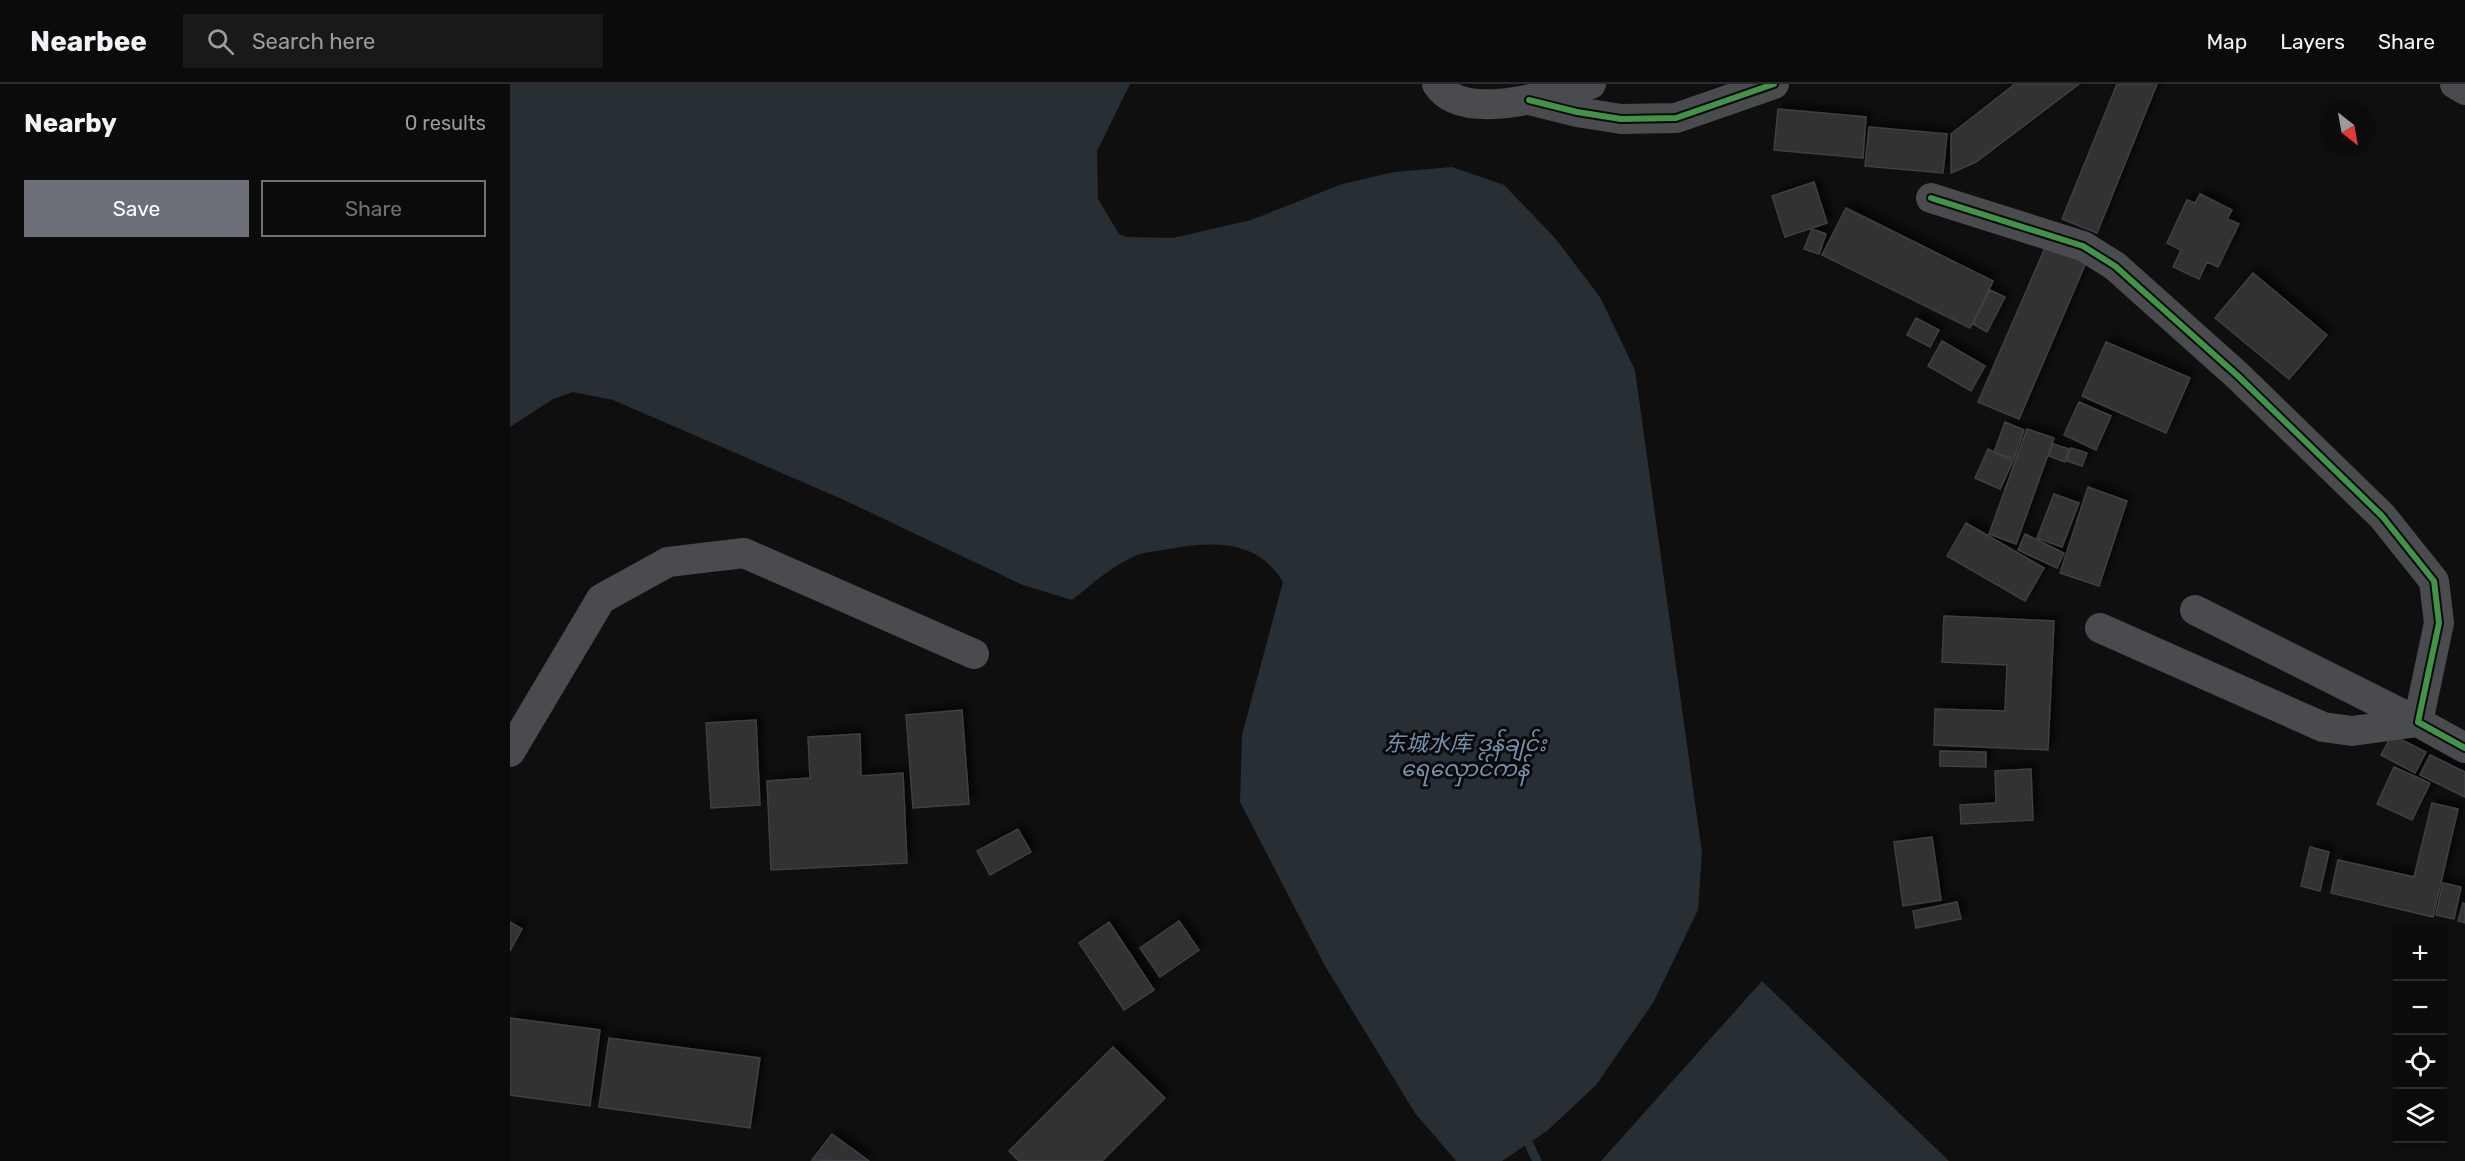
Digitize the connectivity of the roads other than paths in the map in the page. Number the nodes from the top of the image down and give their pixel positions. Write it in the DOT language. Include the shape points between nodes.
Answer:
graph roads {
  1 [pos="1437,84"];
  2 [pos="1591,84"];
  3 [pos="1774,84"];
  4 [pos="2455,84"];
  5 [pos="2465,90"];
  6 [pos="1529,100"];
  7 [pos="1931,198"];
  8 [pos="2195,610"];
  9 [pos="2100,628"];
  10 [pos="974,654"];
  11 [pos="2418,722"];
  12 [pos="2465,748"];
  13 [pos="510,752"];
  1 -- 6 [label="street" via="1444,94 1469,104"];
  2 -- 6 [label="street"];
  3 -- 6 [label="street" via="1676,118 1621,119"];
  4 -- 5 [label="street"];
  7 -- 11 [label="street" via="2083,246 2115,266 2238,376 2382,516 2434,581 2439,623"];
  8 -- 11 [label="street"];
  9 -- 11 [label="street" via="2323,727 2352,731"];
  10 -- 13 [label="street" via="744,553 668,562 601,599"];
  11 -- 12 [label="street"];
}
